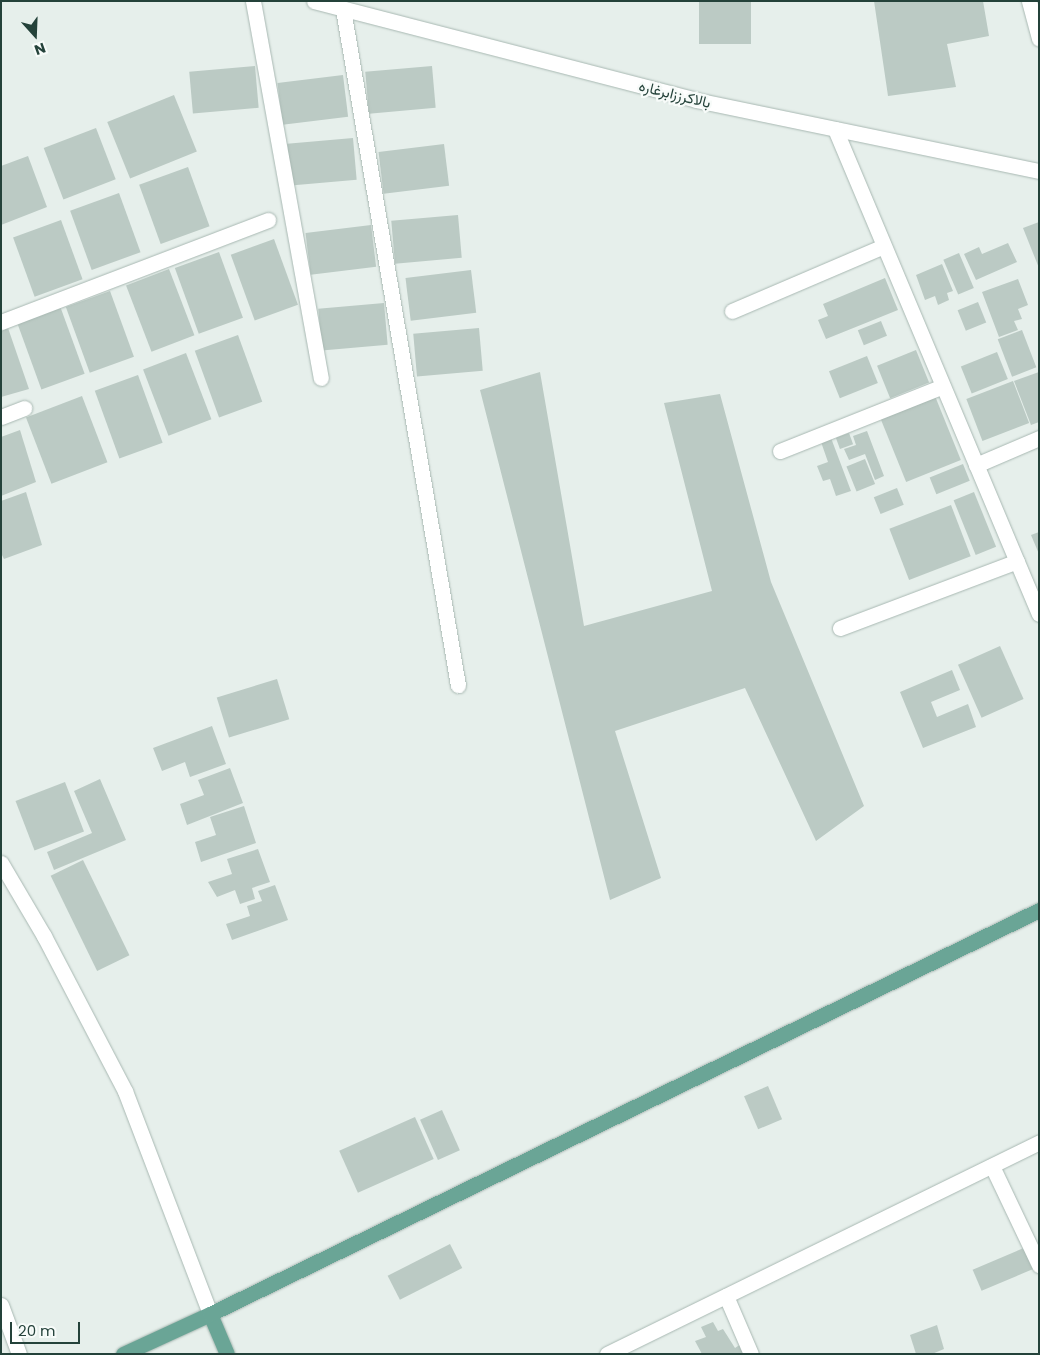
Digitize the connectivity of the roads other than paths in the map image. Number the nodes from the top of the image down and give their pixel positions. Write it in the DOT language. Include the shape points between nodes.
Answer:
graph roads {
  1 [pos="253,1"];
  2 [pos="314,1"];
  3 [pos="1029,1"];
  4 [pos="343,9"];
  5 [pos="1039,39"];
  6 [pos="835,129"];
  7 [pos="1039,171"];
  8 [pos="268,220"];
  9 [pos="884,246"];
  10 [pos="732,311"];
  11 [pos="1,322"];
  12 [pos="321,378"];
  13 [pos="943,386"];
  14 [pos="24,408"];
  15 [pos="1,417"];
  16 [pos="1039,438"];
  17 [pos="780,451"];
  18 [pos="976,465"];
  19 [pos="1016,561"];
  20 [pos="1039,614"];
  21 [pos="840,628"];
  22 [pos="458,685"];
  23 [pos="1,863"];
  24 [pos="1039,910"];
  25 [pos="1039,1142"];
  26 [pos="992,1166"];
  27 [pos="1039,1265"];
  28 [pos="726,1296"];
  29 [pos="1,1305"];
  30 [pos="210,1314"];
  31 [pos="19,1354"];
  32 [pos="123,1354"];
  33 [pos="227,1354"];
  34 [pos="606,1354"];
  35 [pos="751,1354"];
  1 -- 12 [label="street"];
  2 -- 4 [label="street, بالاکرززابرغاره"];
  3 -- 5 [label="street"];
  4 -- 6 [label="street, بالاکرززابرغاره" via="696,100"];
  4 -- 22 [label="street"];
  6 -- 7 [label="street, بالاکرززابرغاره"];
  6 -- 9 [label="street"];
  8 -- 11 [label="street"];
  9 -- 10 [label="street"];
  9 -- 13 [label="street"];
  13 -- 17 [label="street"];
  13 -- 18 [label="street"];
  14 -- 15 [label="street"];
  16 -- 18 [label="street"];
  18 -- 19 [label="street"];
  19 -- 20 [label="street"];
  19 -- 21 [label="street"];
  23 -- 30 [label="street" via="44,936 125,1091"];
  24 -- 30 [label="main road"];
  25 -- 26 [label="street"];
  26 -- 27 [label="street"];
  26 -- 28 [label="street"];
  28 -- 34 [label="street"];
  28 -- 35 [label="street"];
  29 -- 31 [label="street"];
  30 -- 32 [label="main road"];
  30 -- 33 [label="main road"];
}
